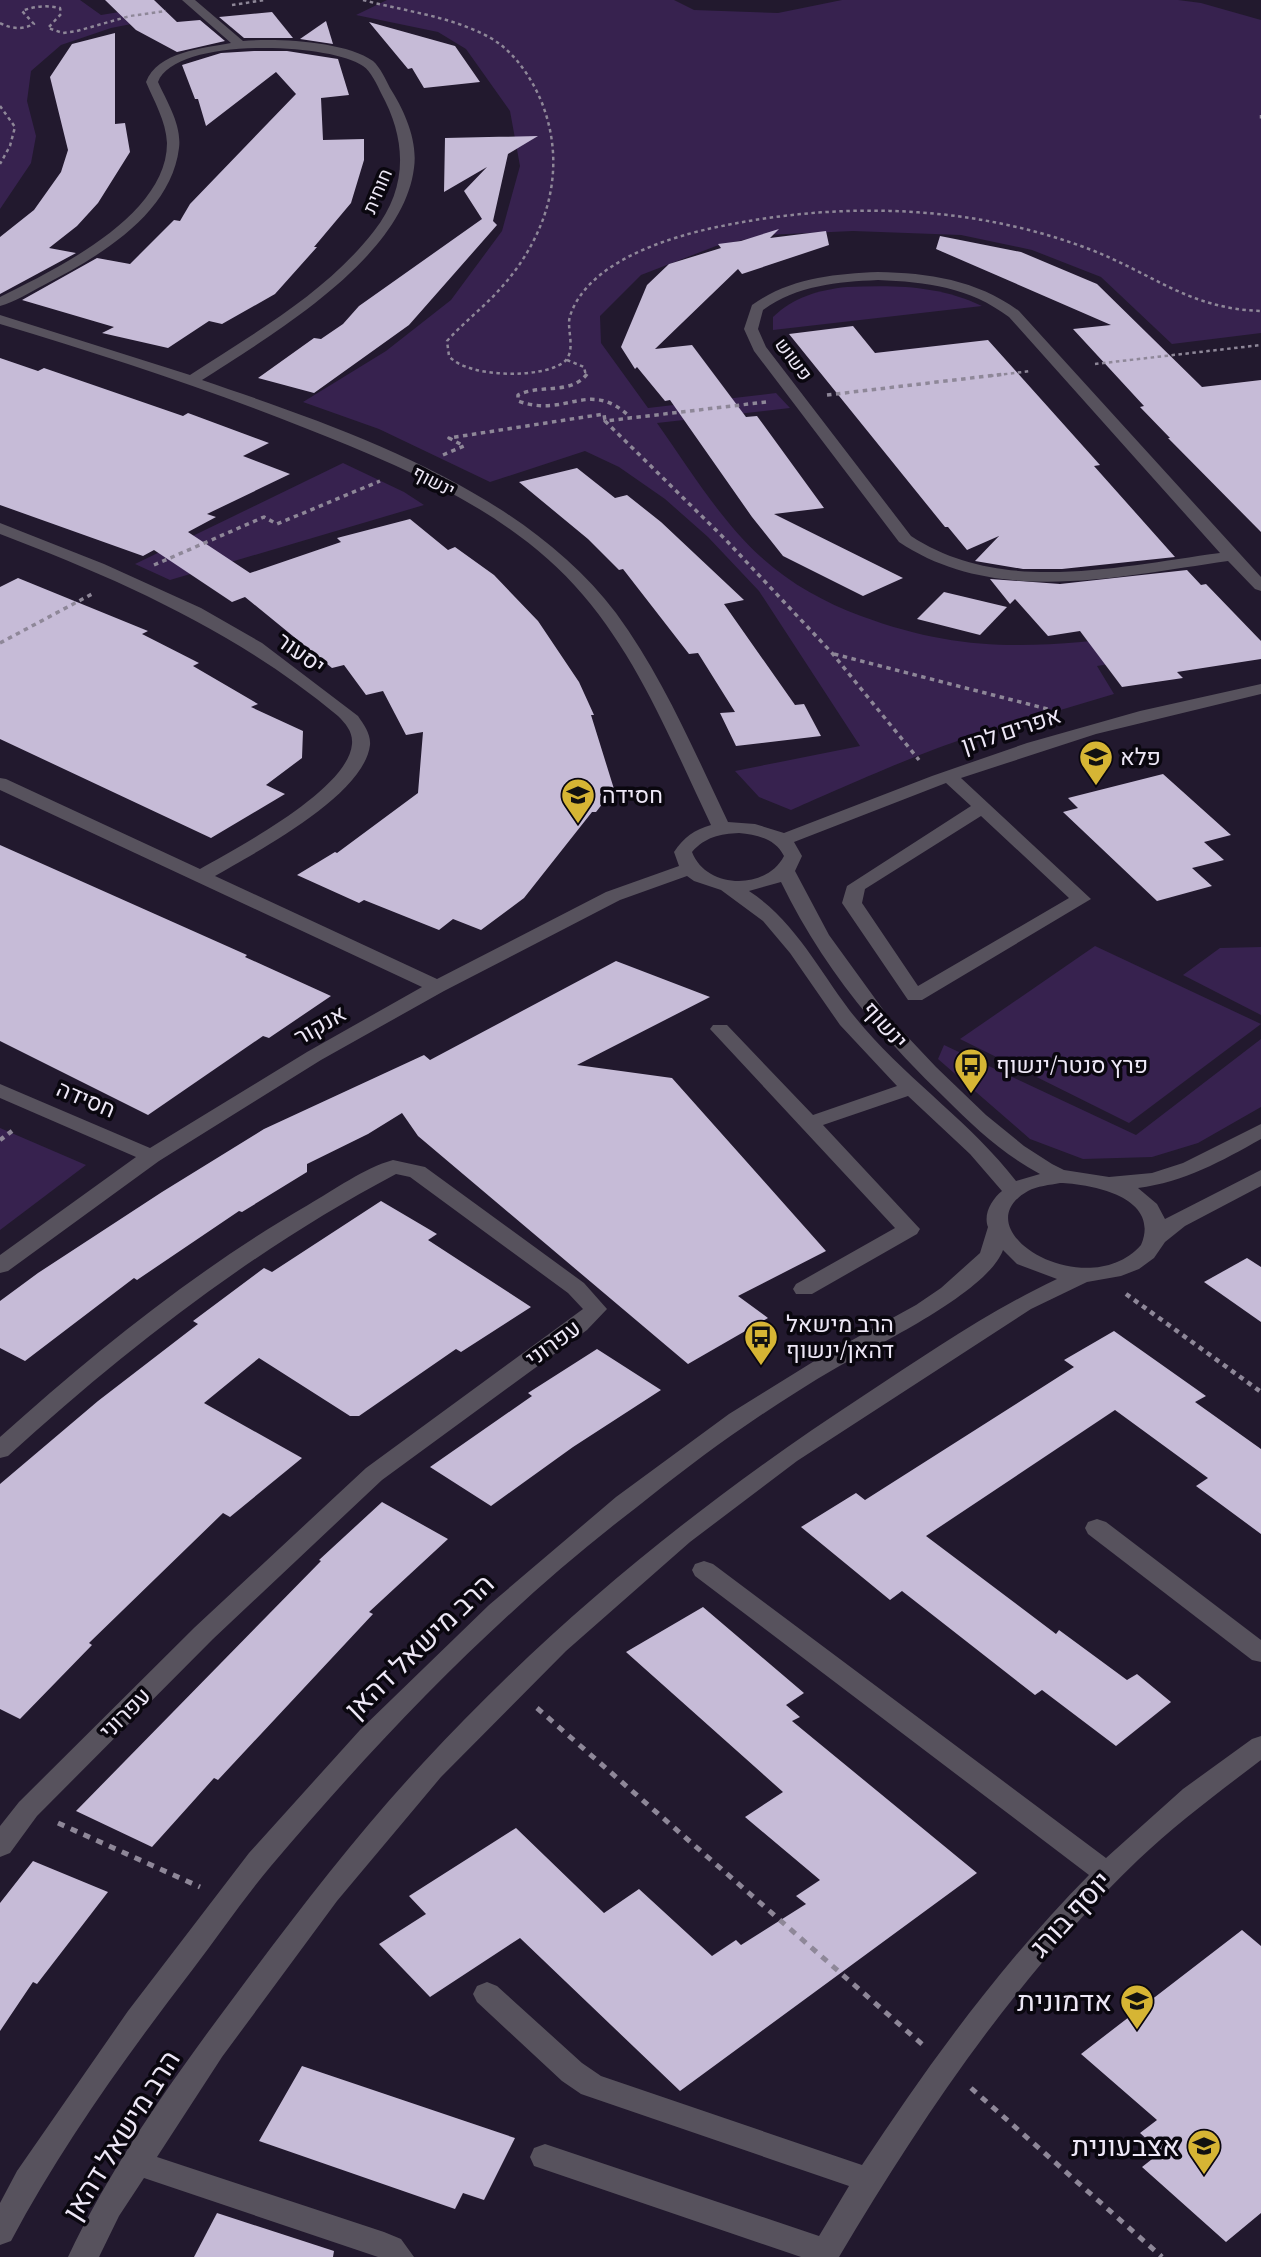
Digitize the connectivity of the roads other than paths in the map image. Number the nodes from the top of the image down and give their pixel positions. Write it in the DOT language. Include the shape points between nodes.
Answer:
graph roads {
  1 [pos="192,3"];
  2 [pos="240,45"];
  3 [pos="0,302"];
  4 [pos="0,319"];
  5 [pos="192,380"];
  6 [pos="0,528"];
  7 [pos="1233,556"];
  8 [pos="1261,586"];
  9 [pos="1261,689"];
  10 [pos="949,776"];
  11 [pos="0,783"];
  12 [pos="982,807"];
  13 [pos="722,828"];
  14 [pos="783,840"];
  15 [pos="688,869"];
  16 [pos="786,872"];
  17 [pos="200,878"];
  18 [pos="728,886"];
  19 [pos="437,987"];
  20 [pos="720,1029"];
  21 [pos="911,1088"];
  22 [pos="0,1090"];
  23 [pos="809,1123"];
  24 [pos="1261,1130"];
  25 [pos="152,1156"];
  26 [pos="1060,1176"];
  27 [pos="1261,1177"];
  28 [pos="1105,1181"];
  29 [pos="1013,1191"];
  30 [pos="998,1229"];
  31 [pos="1154,1239"];
  32 [pos="0,1266"];
  33 [pos="1091,1274"];
  34 [pos="804,1289"];
  35 [pos="0,1450"];
  36 [pos="1097,1528"];
  37 [pos="704,1570"];
  38 [pos="1261,1653"];
  39 [pos="1261,1746"];
  40 [pos="0,1846"];
  41 [pos="1107,1874"];
  42 [pos="486,1994"];
  43 [pos="545,2157"];
  44 [pos="138,2163"];
  45 [pos="869,2180"];
  46 [pos="0,2232"];
  47 [pos="824,2255"];
  48 [pos="83,2257"];
  49 [pos="400,2257"];
  1 -- 2 [label="street"];
  2 -- 3 [label="street, חוחית" via="181,58 154,74 152,82 172,130 173,147 160,186 103,244"];
  2 -- 5 [label="street, חוחית" via="308,46 369,64 402,125 408,168 394,209 381,230 336,279"];
  4 -- 5 [label="street, ינשוף"];
  5 -- 13 [label="street, ינשוף" via="355,442 410,468 456,491 564,565 589,592 658,690"];
  6 -- 17 [label="street, יסעור" via="179,605 256,648 348,715 360,732 361,747 354,766 337,786 310,809"];
  7 -- 7 [label="street, פשוש" via="1014,314 984,293 925,278 856,277 799,285 757,308 753,339 905,539 920,549 976,570 1047,578"];
  7 -- 8 [label="street, פשוש"];
  9 -- 10 [label="street, אפרים לרון" via="1110,726"];
  10 -- 12 [label="street"];
  10 -- 14 [label="street, אפרים לרון"];
  11 -- 17 [label="street"];
  12 -- 12 [label="street" via="856,886 852,902 915,996 1081,899"];
  13 -- 14 [label="street" via="755,829"];
  13 -- 15 [label="street" via="688,844 683,852"];
  14 -- 16 [label="street" via="793,856"];
  15 -- 18 [label="street"];
  15 -- 19 [label="street, אנקור" via="613,896"];
  16 -- 18 [label="street" via="762,884"];
  16 -- 26 [label="street, ינשוף" via="801,906 852,987 884,1026 993,1133 1036,1165"];
  17 -- 19 [label="street"];
  18 -- 21 [label="street, ינשוף" via="773,919 858,1034"];
  19 -- 25 [label="street, אנקור"];
  20 -- 23 [label="street"];
  21 -- 23 [label="street"];
  21 -- 29 [label="street, ינשוף" via="978,1150"];
  22 -- 25 [label="street, חסידה"];
  23 -- 34 [label="street" via="909,1229"];
  24 -- 28 [label="street" via="1190,1168 1139,1182"];
  25 -- 32 [label="street, אנקור"];
  26 -- 28 [label="street"];
  26 -- 29 [label="street" via="1042,1178"];
  27 -- 31 [label="street" via="1177,1221"];
  28 -- 31 [label="street" via="1145,1206 1155,1227"];
  29 -- 30 [label="street" via="999,1209"];
  30 -- 33 [label="street" via="1011,1250 1028,1262 1049,1270"];
  30 -- 46 [label="street, הרב מישאל דהאן" via="990,1256 949,1293 737,1420 625,1503 498,1611 369,1737 259,1861 138,2019 27,2180"];
  31 -- 33 [label="street" via="1135,1262"];
  33 -- 44 [label="street, הרב מישאל דהאן" via="1023,1304 789,1455 681,1536 557,1644 432,1770 327,1892 212,2049"];
  35 -- 40 [label="street, עפרוני" via="74,1383 254,1248 393,1167 417,1172 576,1288 596,1309 374,1474 204,1633 28,1809"];
  36 -- 38 [label="street"];
  37 -- 41 [label="street"];
  39 -- 41 [label="street, יוסף בורג" via="1188,1799"];
  41 -- 45 [label="street, יוסף בורג" via="1032,1953 946,2065"];
  42 -- 45 [label="street" via="591,2085"];
  43 -- 47 [label="street"];
  44 -- 48 [label="street, הרב מישאל דהאן" via="108,2207"];
  44 -- 49 [label="street" via="373,2241"];
  45 -- 47 [label="street, יוסף בורג"];
}
